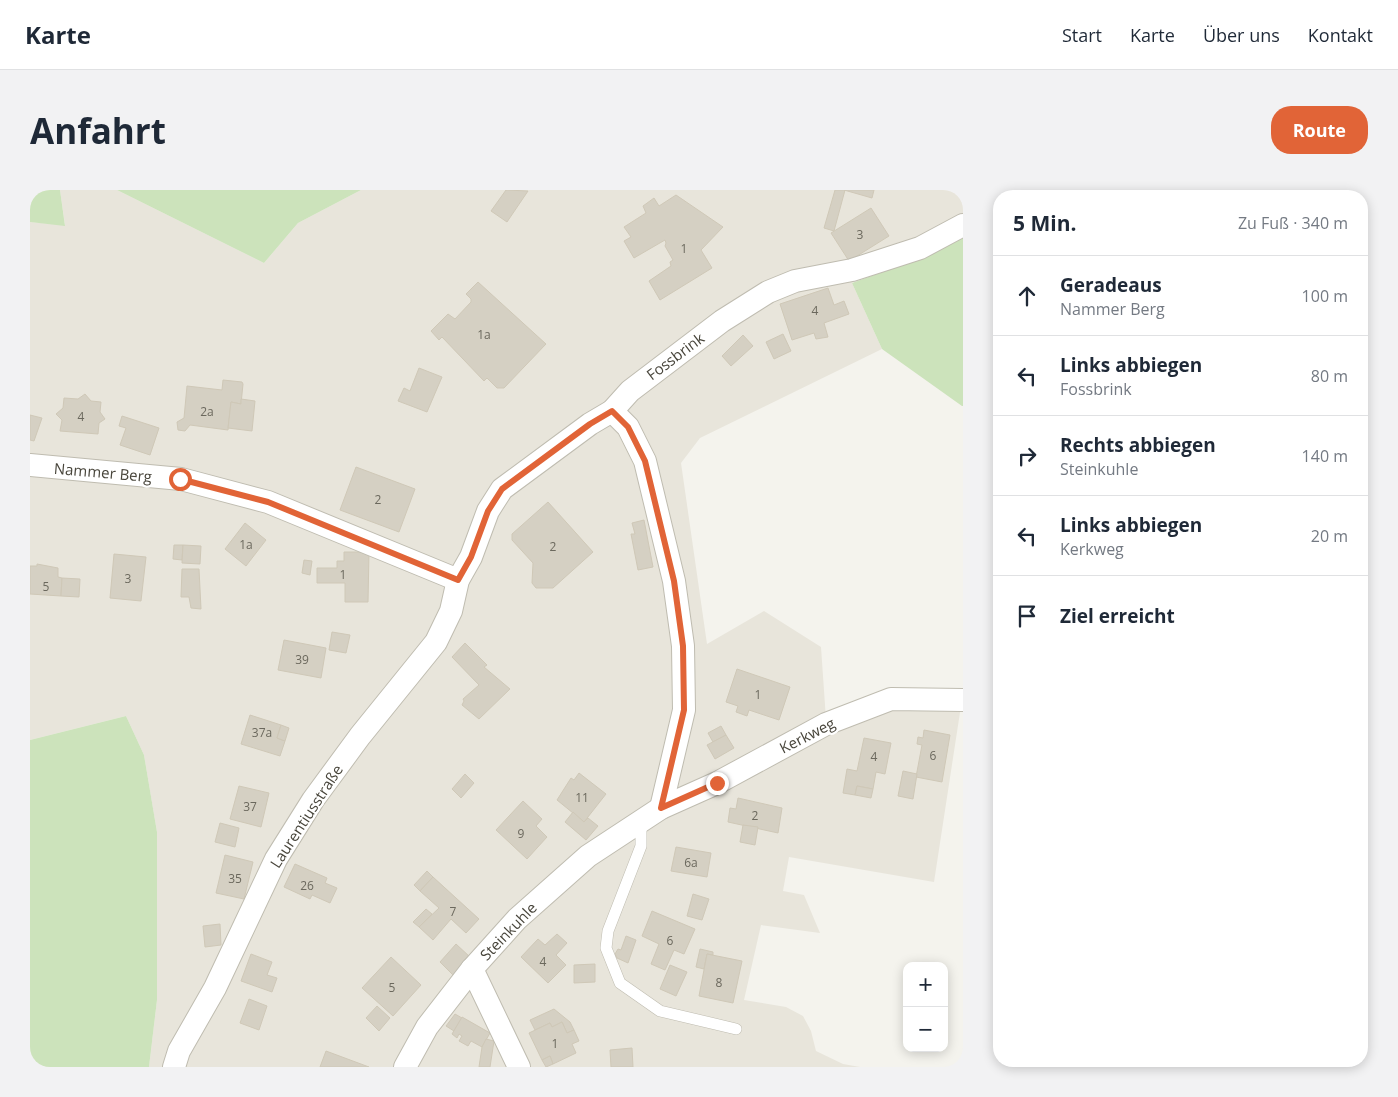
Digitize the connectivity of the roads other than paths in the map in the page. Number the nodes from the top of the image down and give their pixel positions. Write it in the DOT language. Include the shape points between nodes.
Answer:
graph roads {
  1 [pos="963,225"];
  2 [pos="612,411"];
  3 [pos="30,465"];
  4 [pos="458,580"];
  5 [pos="963,700"];
  6 [pos="661,808"];
  7 [pos="641,823"];
  8 [pos="472,969"];
  9 [pos="736,1029"];
  10 [pos="174,1067"];
  11 [pos="405,1067"];
  12 [pos="519,1067"];
  1 -- 2 [label="street, Fossbrink" via="920,248 852,270 795,281 768,292 722,321 630,391"];
  2 -- 4 [label="street, Fossbrink" via="502,489 488,511 471,557"];
  2 -- 6 [label="street" via="628,427 645,461 674,581 683,646 684,710"];
  3 -- 4 [label="street, Nammer Berg" via="180,479 259,500"];
  4 -- 10 [label="street, Laurentiusstraße" via="451,612 436,642 360,736 313,800 276,859 236,946 179,1051"];
  5 -- 6 [label="street, Kerkweg" via="890,699 826,724 717,783"];
  6 -- 7 [label="street, Steinkuhle"];
  7 -- 8 [label="street, Steinkuhle" via="588,856 517,919"];
  7 -- 9 [label="lane" via="641,846 608,931 606,948 620,983 660,1011"];
  8 -- 11 [label="street, Steinkuhle" via="427,1027"];
  8 -- 12 [label="street"];
}
